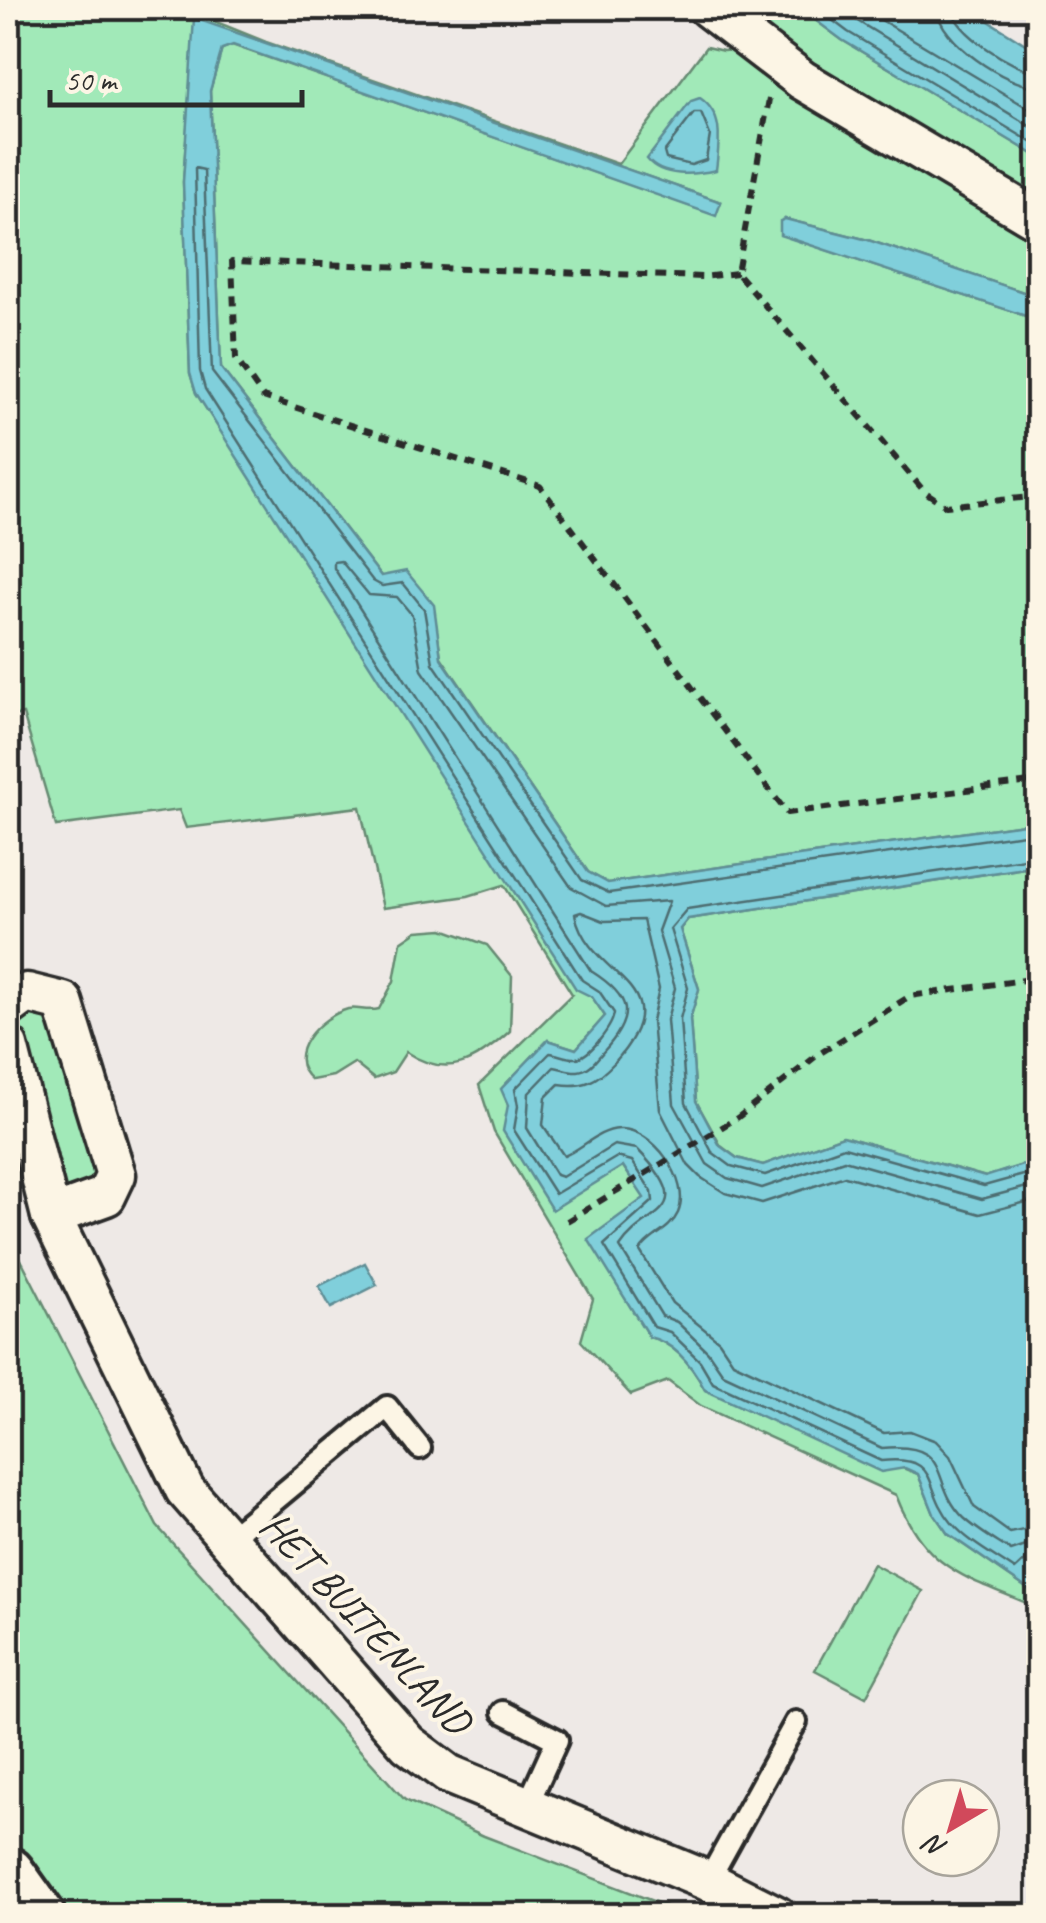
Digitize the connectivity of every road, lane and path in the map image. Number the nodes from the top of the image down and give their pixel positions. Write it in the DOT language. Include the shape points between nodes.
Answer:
graph roads {
  1 [pos="708,8"];
  2 [pos="776,62"];
  3 [pos="1038,220"];
  4 [pos="737,273"];
  5 [pos="1038,496"];
  6 [pos="1038,780"];
  7 [pos="1038,978"];
  8 [pos="8,1007"];
  9 [pos="8,1046"];
  10 [pos="51,1216"];
  11 [pos="567,1221"];
  12 [pos="420,1448"];
  13 [pos="228,1539"];
  14 [pos="503,1712"];
  15 [pos="796,1722"];
  16 [pos="527,1806"];
  17 [pos="708,1882"];
  18 [pos="777,1916"];
  1 -- 2 [label="street"];
  2 -- 3 [label="street"];
  2 -- 4 [label="path"];
  4 -- 5 [label="path" via="924,491 946,506"];
  4 -- 6 [label="path" via="232,261 236,359 263,397 540,486 787,813"];
  7 -- 11 [label="path" via="910,996 819,1054 737,1118"];
  8 -- 10 [label="street" via="26,993 63,1002 116,1174 106,1196"];
  9 -- 10 [label="street, HET BUITENLAND"];
  10 -- 13 [label="street, HET BUITENLAND" via="186,1490"];
  12 -- 13 [label="lane" via="387,1407"];
  13 -- 16 [label="street, HET BUITENLAND" via="427,1763"];
  14 -- 16 [label="lane" via="557,1740"];
  15 -- 17 [label="lane"];
  16 -- 17 [label="street, HET BUITENLAND"];
  17 -- 18 [label="street, HET BUITENLAND"];
}
